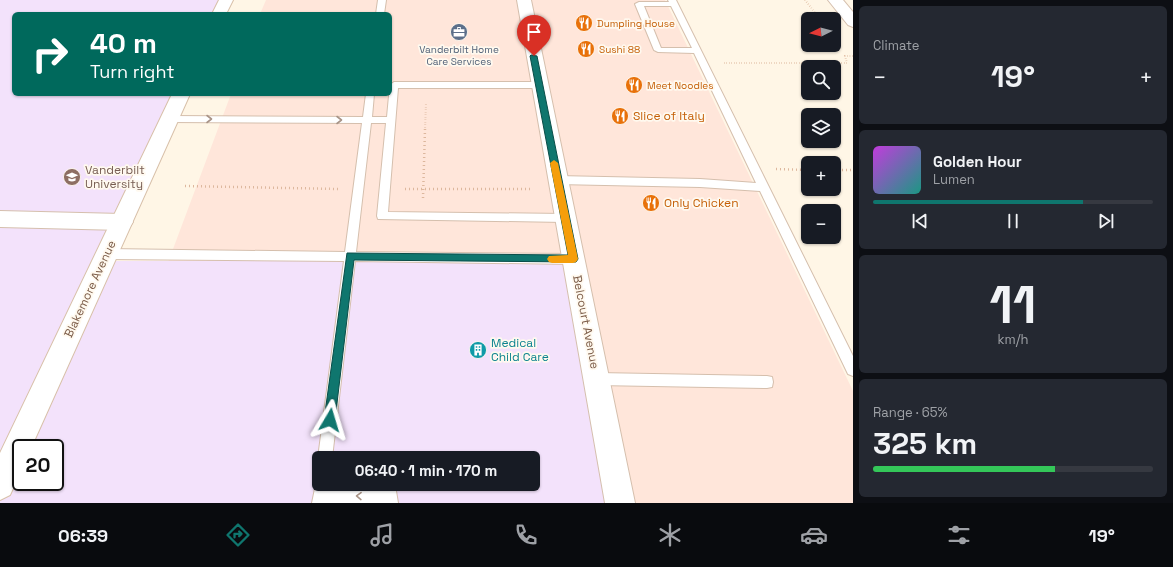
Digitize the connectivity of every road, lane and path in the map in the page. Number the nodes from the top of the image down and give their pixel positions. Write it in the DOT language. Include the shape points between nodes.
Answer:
graph roads {
  1 [pos="226,0"];
  2 [pos="382,0"];
  3 [pos="524,0"];
  4 [pos="805,0"];
  5 [pos="835,0"];
  6 [pos="673,2"];
  7 [pos="220,12"];
  8 [pos="380,12"];
  9 [pos="814,12"];
  10 [pos="853,22"];
  11 [pos="696,51"];
  12 [pos="853,56"];
  13 [pos="721,63"];
  14 [pos="392,85"];
  15 [pos="427,85"];
  16 [pos="539,85"];
  17 [pos="180,96"];
  18 [pos="370,96"];
  19 [pos="392,96"];
  20 [pos="170,119"];
  21 [pos="367,120"];
  22 [pos="391,120"];
  23 [pos="775,169"];
  24 [pos="801,170"];
  25 [pos="841,170"];
  26 [pos="853,170"];
  27 [pos="557,180"];
  28 [pos="184,186"];
  29 [pos="763,188"];
  30 [pos="358,189"];
  31 [pos="384,189"];
  32 [pos="423,189"];
  33 [pos="532,189"];
  34 [pos="422,217"];
  35 [pos="564,218"];
  36 [pos="0,219"];
  37 [pos="122,222"];
  38 [pos="107,254"];
  39 [pos="350,256"];
  40 [pos="573,259"];
  41 [pos="853,370"];
  42 [pos="597,379"];
  43 [pos="767,382"];
  44 [pos="326,451"];
  45 [pos="0,485"];
  46 [pos="320,494"];
  47 [pos="391,503"];
  48 [pos="620,503"];
  1 -- 7 [label="street"];
  2 -- 8 [label="lane"];
  3 -- 16 [label="street, Belcourt Avenue"];
  4 -- 9 [label="path"];
  5 -- 10 [label="street"];
  6 -- 11 [label="lane"];
  6 -- 11 [label="lane" via="639,4 658,50"];
  11 -- 29 [label="lane"];
  12 -- 13 [label="path" via="845,56 848,63"];
  14 -- 15 [label="lane"];
  15 -- 16 [label="lane"];
  15 -- 32 [label="path"];
  16 -- 27 [label="street, Belcourt Avenue"];
  17 -- 20 [label="street, Blakemore Avenue"];
  18 -- 21 [label="lane"];
  19 -- 22 [label="lane"];
  20 -- 21 [label="lane, one-way"];
  20 -- 37 [label="street, Blakemore Avenue"];
  21 -- 22 [label="lane"];
  21 -- 30 [label="lane"];
  22 -- 31 [label="lane"];
  23 -- 24 [label="path"];
  25 -- 26 [label="path"];
  27 -- 29 [label="lane"];
  27 -- 35 [label="street, Belcourt Avenue"];
  28 -- 30 [label="path"];
  29 -- 41 [label="lane"];
  30 -- 39 [label="lane"];
  31 -- 32 [label="path"];
  31 -- 34 [label="lane" via="382,216"];
  32 -- 33 [label="path"];
  32 -- 34 [label="path"];
  34 -- 35 [label="lane"];
  35 -- 40 [label="street, Belcourt Avenue"];
  36 -- 37 [label="street"];
  37 -- 38 [label="street, Blakemore Avenue"];
  38 -- 39 [label="lane"];
  38 -- 45 [label="street, Blakemore Avenue"];
  39 -- 40 [label="lane"];
  39 -- 44 [label="lane"];
  40 -- 42 [label="street, Belcourt Avenue"];
  42 -- 43 [label="lane"];
  42 -- 48 [label="street, Belcourt Avenue"];
  47 -- 46 [label="lane, one-way" via="391,496"];
}
